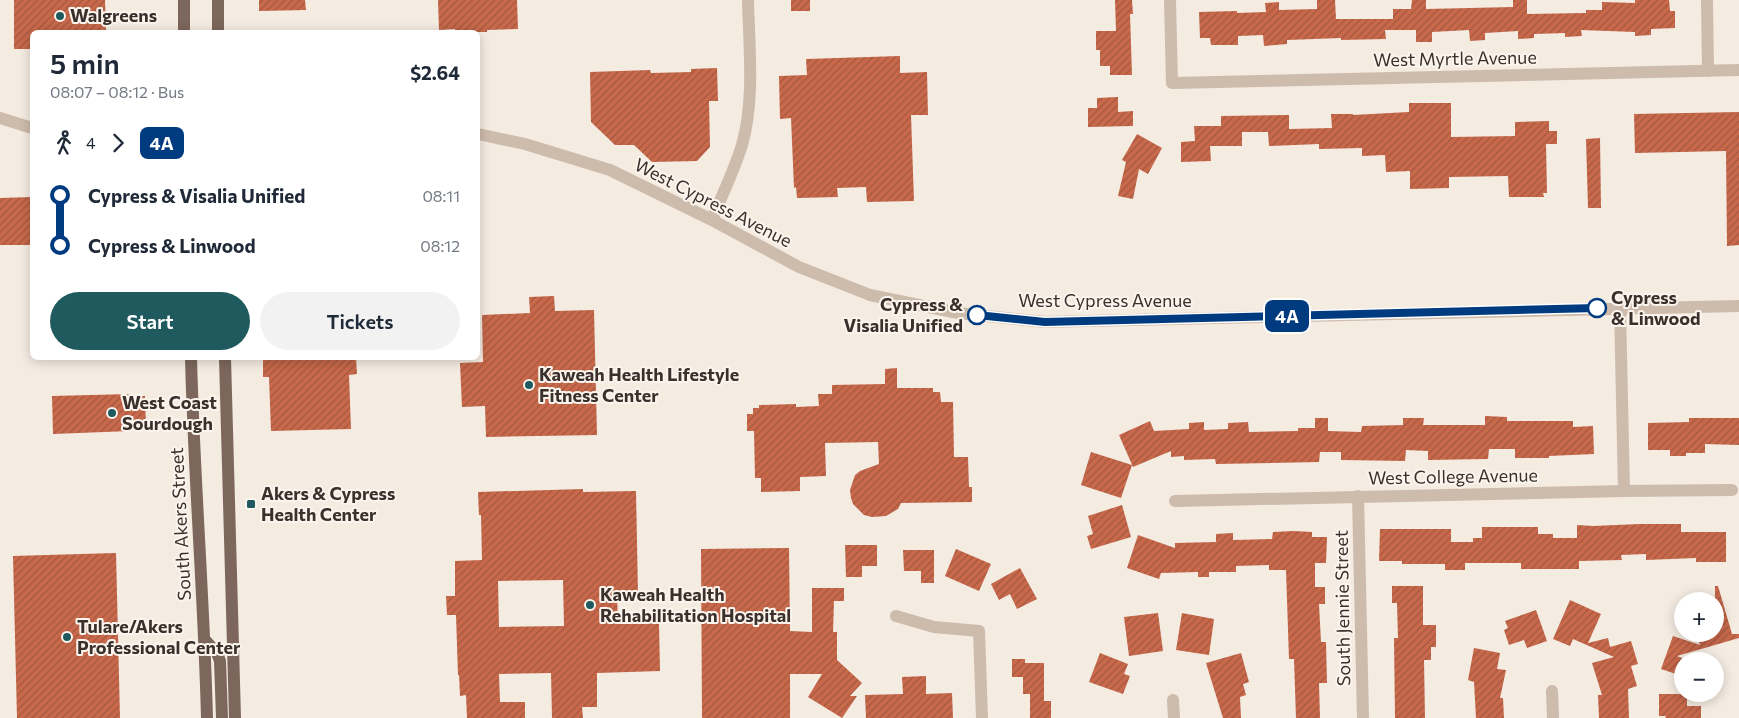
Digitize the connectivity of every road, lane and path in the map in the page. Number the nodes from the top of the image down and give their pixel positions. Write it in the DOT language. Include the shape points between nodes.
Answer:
graph roads {
  1 [pos="184,0"];
  2 [pos="218,0"];
  3 [pos="748,0"];
  4 [pos="1170,0"];
  5 [pos="1706,0"];
  6 [pos="184,30"];
  7 [pos="218,30"];
  8 [pos="1739,70"];
  9 [pos="1708,71"];
  10 [pos="0,118"];
  11 [pos="30,127"];
  12 [pos="480,134"];
  13 [pos="712,220"];
  14 [pos="1739,306"];
  15 [pos="1620,308"];
  16 [pos="191,360"];
  17 [pos="226,360"];
  18 [pos="1732,490"];
  19 [pos="1624,491"];
  20 [pos="1358,496"];
  21 [pos="1176,501"];
  22 [pos="896,616"];
  23 [pos="205,640"];
  24 [pos="1552,691"];
  25 [pos="1173,700"];
  26 [pos="207,718"];
  27 [pos="222,718"];
  28 [pos="235,718"];
  29 [pos="982,718"];
  30 [pos="1174,718"];
  31 [pos="1363,718"];
  32 [pos="1552,718"];
  1 -- 6 [label="main road"];
  2 -- 7 [label="main road"];
  3 -- 13 [label="street" via="751,81 747,119 733,172"];
  4 -- 9 [label="street, West Myrtle Avenue" via="1172,83"];
  5 -- 9 [label="street"];
  8 -- 9 [label="street, West Myrtle Avenue"];
  10 -- 11 [label="street"];
  12 -- 13 [label="street, West Cypress Avenue" via="525,144 610,170"];
  13 -- 15 [label="street, West Cypress Avenue" via="799,268 870,295 958,313 1045,322"];
  14 -- 15 [label="street, West Cypress Avenue"];
  15 -- 19 [label="street"];
  16 -- 23 [label="main road, South Akers Street"];
  17 -- 28 [label="main road"];
  18 -- 19 [label="street, West College Avenue"];
  19 -- 20 [label="street, West College Avenue"];
  20 -- 21 [label="street, West College Avenue"];
  20 -- 31 [label="street, South Jennie Street"];
  22 -- 29 [label="street" via="934,628 979,631"];
  23 -- 26 [label="main road, South Akers Street"];
  23 -- 27 [label="main road" via="220,661"];
  24 -- 32 [label="street"];
  25 -- 30 [label="street"];
}
